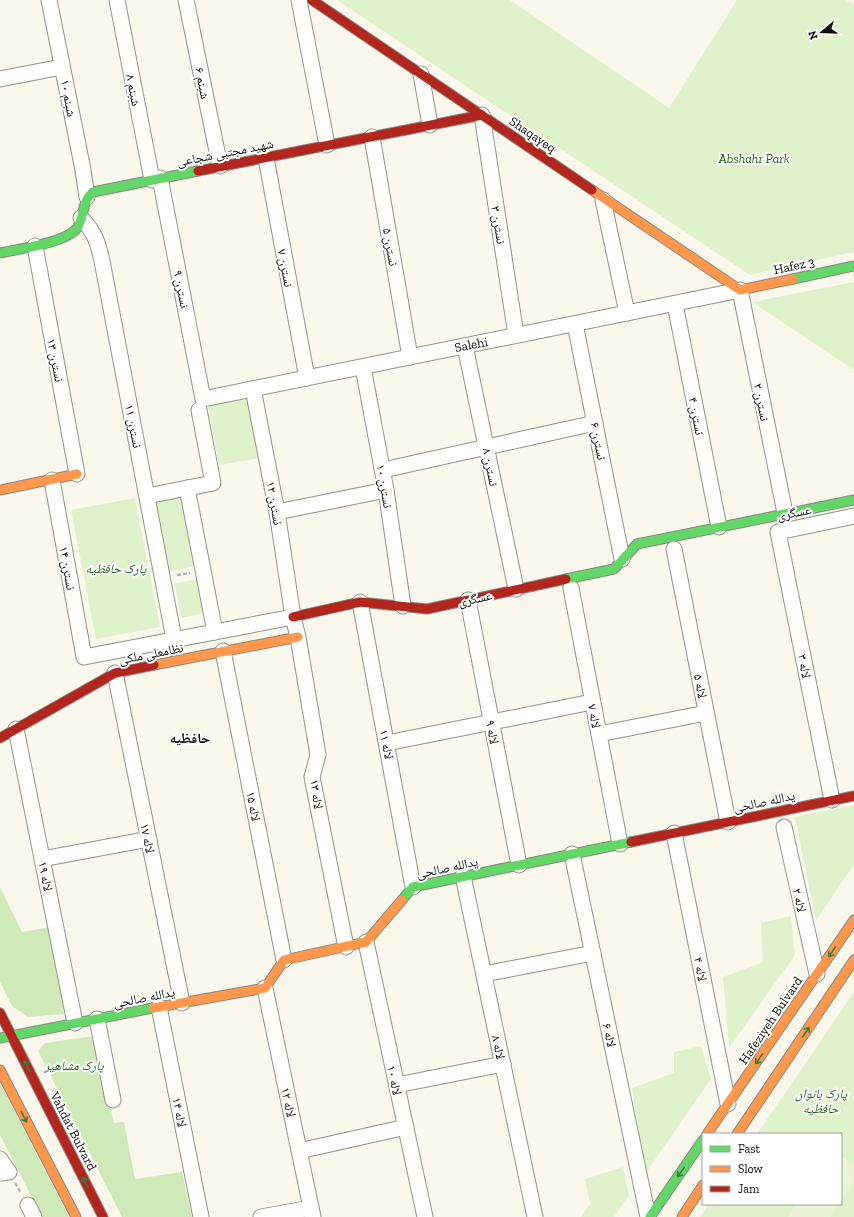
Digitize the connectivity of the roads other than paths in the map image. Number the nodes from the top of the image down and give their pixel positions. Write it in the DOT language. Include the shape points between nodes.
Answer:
graph roads {
  1 [pos="49,0"];
  2 [pos="117,0"];
  3 [pos="186,0"];
  4 [pos="300,0"];
  5 [pos="312,0"];
  6 [pos="62,67"];
  7 [pos="421,74"];
  8 [pos="0,79"];
  9 [pos="482,115"];
  10 [pos="430,125"];
  11 [pos="372,137"];
  12 [pos="327,145"];
  13 [pos="266,158"];
  14 [pos="220,166"];
  15 [pos="156,179"];
  16 [pos="87,197"];
  17 [pos="603,200"];
  18 [pos="81,218"];
  19 [pos="34,246"];
  20 [pos="0,253"];
  21 [pos="854,266"];
  22 [pos="740,290"];
  23 [pos="675,304"];
  24 [pos="627,313"];
  25 [pos="575,324"];
  26 [pos="516,335"];
  27 [pos="465,346"];
  28 [pos="410,357"];
  29 [pos="363,367"];
  30 [pos="307,378"];
  31 [pos="253,389"];
  32 [pos="201,404"];
  33 [pos="595,423"];
  34 [pos="487,447"];
  35 [pos="383,470"];
  36 [pos="77,474"];
  37 [pos="52,480"];
  38 [pos="187,488"];
  39 [pos="0,490"];
  40 [pos="386,490"];
  41 [pos="147,496"];
  42 [pos="854,500"];
  43 [pos="277,512"];
  44 [pos="785,513"];
  45 [pos="854,516"];
  46 [pos="718,528"];
  47 [pos="674,550"];
  48 [pos="622,559"];
  49 [pos="571,588"];
  50 [pos="516,589"];
  51 [pos="468,600"];
  52 [pos="360,602"];
  53 [pos="403,606"];
  54 [pos="293,617"];
  55 [pos="215,632"];
  56 [pos="193,636"];
  57 [pos="298,637"];
  58 [pos="174,639"];
  59 [pos="223,651"];
  60 [pos="197,656"];
  61 [pos="84,657"];
  62 [pos="115,673"];
  63 [pos="592,702"];
  64 [pos="706,713"];
  65 [pos="492,722"];
  66 [pos="16,729"];
  67 [pos="599,734"];
  68 [pos="0,738"];
  69 [pos="387,742"];
  70 [pos="854,796"];
  71 [pos="832,800"];
  72 [pos="728,822"];
  73 [pos="784,827"];
  74 [pos="674,833"];
  75 [pos="148,839"];
  76 [pos="620,844"];
  77 [pos="572,854"];
  78 [pos="42,859"];
  79 [pos="519,865"];
  80 [pos="463,876"];
  81 [pos="413,886"];
  82 [pos="854,920"];
  83 [pos="366,942"];
  84 [pos="346,947"];
  85 [pos="593,953"];
  86 [pos="284,960"];
  87 [pos="854,960"];
  88 [pos="484,974"];
  89 [pos="817,974"];
  90 [pos="265,988"];
  91 [pos="182,1002"];
  92 [pos="159,1007"];
  93 [pos="0,1013"];
  94 [pos="97,1019"];
  95 [pos="76,1023"];
  96 [pos="11,1036"];
  97 [pos="0,1038"];
  98 [pos="503,1064"];
  99 [pos="0,1070"];
  100 [pos="396,1085"];
  101 [pos="113,1100"];
  102 [pos="728,1104"];
  103 [pos="406,1127"];
  104 [pos="708,1133"];
  105 [pos="738,1133"];
  106 [pos="702,1141"];
  107 [pos="299,1151"];
  108 [pos="0,1159"];
  109 [pos="4,1173"];
  110 [pos="702,1187"];
  111 [pos="312,1212"];
  112 [pos="76,1217"];
  113 [pos="103,1217"];
  114 [pos="201,1217"];
  115 [pos="261,1217"];
  116 [pos="425,1217"];
  117 [pos="535,1217"];
  118 [pos="649,1217"];
  119 [pos="682,1217"];
  1 -- 6 [label="street, شبنم ۱۰"];
  2 -- 15 [label="street, شبنم ۸"];
  3 -- 14 [label="street, شبنم ۶"];
  4 -- 12 [label="street"];
  5 -- 7 [label="street, Shaqayeq"];
  6 -- 8 [label="street"];
  6 -- 16 [label="street, شبنم ۱۰"];
  7 -- 9 [label="street, Shaqayeq"];
  7 -- 10 [label="street"];
  9 -- 10 [label="street, شهید مجتبی شجاعی"];
  9 -- 22 [label="street, Shaqayeq"];
  9 -- 26 [label="street, نسترن ۳"];
  10 -- 11 [label="street, شهید مجتبی شجاعی"];
  11 -- 12 [label="street, شهید مجتبی شجاعی"];
  11 -- 28 [label="street, نسترن ۵"];
  12 -- 13 [label="street, شهید مجتبی شجاعی"];
  13 -- 14 [label="street, شهید مجتبی شجاعی"];
  13 -- 30 [label="street, نسترن ۷"];
  14 -- 15 [label="street, شهید مجتبی شجاعی"];
  15 -- 16 [label="street, شهید مجتبی شجاعی" via="93,192"];
  15 -- 32 [label="street, نسترن ۹"];
  16 -- 18 [label="street"];
  17 -- 24 [label="street"];
  18 -- 19 [label="street" via="77,228 68,236"];
  18 -- 41 [label="street, نسترن ۱۱" via="90,227 97,241"];
  19 -- 20 [label="street"];
  19 -- 36 [label="street, نسترن ۱۳"];
  21 -- 22 [label="street, Hafez 3"];
  22 -- 23 [label="street, Salehi"];
  22 -- 44 [label="street, نسترن ۲"];
  23 -- 24 [label="street, Salehi"];
  23 -- 46 [label="street, نسترن ۴"];
  24 -- 25 [label="street, Salehi"];
  25 -- 26 [label="street, Salehi"];
  25 -- 33 [label="street, نسترن ۶"];
  26 -- 27 [label="street, Salehi"];
  27 -- 28 [label="street, Salehi"];
  27 -- 34 [label="street, نسترن ۸"];
  28 -- 29 [label="street, Salehi"];
  29 -- 30 [label="street, Salehi"];
  29 -- 35 [label="street, نسترن ۱۰"];
  30 -- 31 [label="street, Salehi"];
  31 -- 32 [label="street, Salehi"];
  31 -- 43 [label="street, نسترن ۱۲"];
  32 -- 38 [label="street, نسترن ۹" via="213,483"];
  33 -- 34 [label="street"];
  33 -- 48 [label="street, نسترن ۶"];
  34 -- 35 [label="street"];
  34 -- 50 [label="street, نسترن ۸"];
  35 -- 40 [label="street, نسترن ۱۰"];
  36 -- 37 [label="street"];
  37 -- 39 [label="street"];
  37 -- 61 [label="street, نسترن ۱۴"];
  38 -- 41 [label="street"];
  38 -- 55 [label="street"];
  40 -- 43 [label="street"];
  40 -- 53 [label="street, نسترن ۱۰"];
  41 -- 58 [label="street, نسترن ۱۱"];
  42 -- 44 [label="street, عسگری"];
  43 -- 54 [label="street, نسترن ۱۲"];
  44 -- 46 [label="street, عسگری"];
  45 -- 71 [label="street, لاله ۳" via="778,532"];
  46 -- 48 [label="street, عسگری" via="637,544"];
  47 -- 64 [label="street, لاله ۵"];
  48 -- 50 [label="street, عسگری" via="614,569"];
  49 -- 63 [label="street, لاله ۷"];
  50 -- 51 [label="street, عسگری"];
  51 -- 53 [label="street, عسگری" via="427,608"];
  51 -- 65 [label="street, لاله ۹"];
  52 -- 53 [label="street, عسگری"];
  52 -- 54 [label="street, عسگری"];
  52 -- 69 [label="street, لاله ۱۱"];
  54 -- 55 [label="street, عسگری"];
  54 -- 57 [label="street, لاله ۱۳"];
  55 -- 56 [label="street, عسگری"];
  56 -- 58 [label="street, عسگری"];
  56 -- 60 [label="street"];
  57 -- 59 [label="street, نظامعلی ملکی"];
  57 -- 84 [label="street, لاله ۱۳" via="318,755 312,776"];
  58 -- 61 [label="street, عسگری"];
  59 -- 60 [label="street, نظامعلی ملکی"];
  59 -- 86 [label="street, لاله ۱۵"];
  60 -- 62 [label="street, نظامعلی ملکی"];
  62 -- 66 [label="street, نظامعلی ملکی"];
  62 -- 75 [label="street, لاله ۱۷"];
  63 -- 65 [label="street"];
  63 -- 67 [label="street, لاله ۷"];
  64 -- 67 [label="street"];
  64 -- 72 [label="street, لاله ۵"];
  65 -- 69 [label="street"];
  65 -- 79 [label="street, لاله ۹"];
  66 -- 68 [label="street, نظامعلی ملکی"];
  66 -- 78 [label="street, لاله ۱۹"];
  67 -- 76 [label="street, لاله ۷"];
  69 -- 81 [label="street, لاله ۱۱"];
  70 -- 71 [label="street, یدالله صالحی"];
  71 -- 72 [label="street, یدالله صالحی"];
  72 -- 74 [label="street, یدالله صالحی"];
  73 -- 89 [label="street, لاله ۲"];
  74 -- 76 [label="street, یدالله صالحی"];
  74 -- 102 [label="street, لاله ۴"];
  75 -- 78 [label="street"];
  75 -- 91 [label="street, لاله ۱۷"];
  76 -- 77 [label="street, یدالله صالحی"];
  77 -- 79 [label="street, یدالله صالحی"];
  77 -- 85 [label="street, لاله ۶"];
  78 -- 95 [label="street, لاله ۱۹"];
  79 -- 80 [label="street, یدالله صالحی"];
  80 -- 81 [label="street, یدالله صالحی"];
  80 -- 88 [label="street, لاله ۸"];
  81 -- 83 [label="street, یدالله صالحی"];
  82 -- 89 [label="street, Hafeziyeh Bulvard, one-way"];
  83 -- 84 [label="street"];
  83 -- 100 [label="street, لاله ۱۰"];
  84 -- 86 [label="street"];
  85 -- 88 [label="street"];
  85 -- 118 [label="street, لاله ۶"];
  86 -- 90 [label="street"];
  105 -- 87 [label="street, one-way"];
  88 -- 98 [label="street, لاله ۸"];
  89 -- 102 [label="street, Hafeziyeh Bulvard, one-way"];
  90 -- 91 [label="street, یدالله صالحی"];
  90 -- 107 [label="street, لاله ۱۲"];
  91 -- 92 [label="street, یدالله صالحی"];
  92 -- 94 [label="street, یدالله صالحی"];
  92 -- 114 [label="street, لاله ۱۴"];
  93 -- 96 [label="street, Vahdat Bulvard"];
  94 -- 95 [label="street, یدالله صالحی"];
  94 -- 101 [label="street"];
  95 -- 96 [label="street, یدالله صالحی"];
  96 -- 97 [label="street, یدالله صالحی"];
  113 -- 96 [label="street, Vahdat Bulvard, one-way"];
  98 -- 100 [label="street"];
  98 -- 117 [label="street, لاله ۸"];
  99 -- 112 [label="street, one-way"];
  100 -- 103 [label="street, لاله ۱۰"];
  102 -- 104 [label="street, Hafeziyeh Bulvard"];
  103 -- 107 [label="street"];
  103 -- 116 [label="street, لاله ۱۰"];
  106 -- 118 [label="street, one-way"];
  107 -- 111 [label="street, لاله ۱۲"];
  108 -- 109 [label="street"];
  110 -- 119 [label="street"];
  111 -- 115 [label="street"];
}
